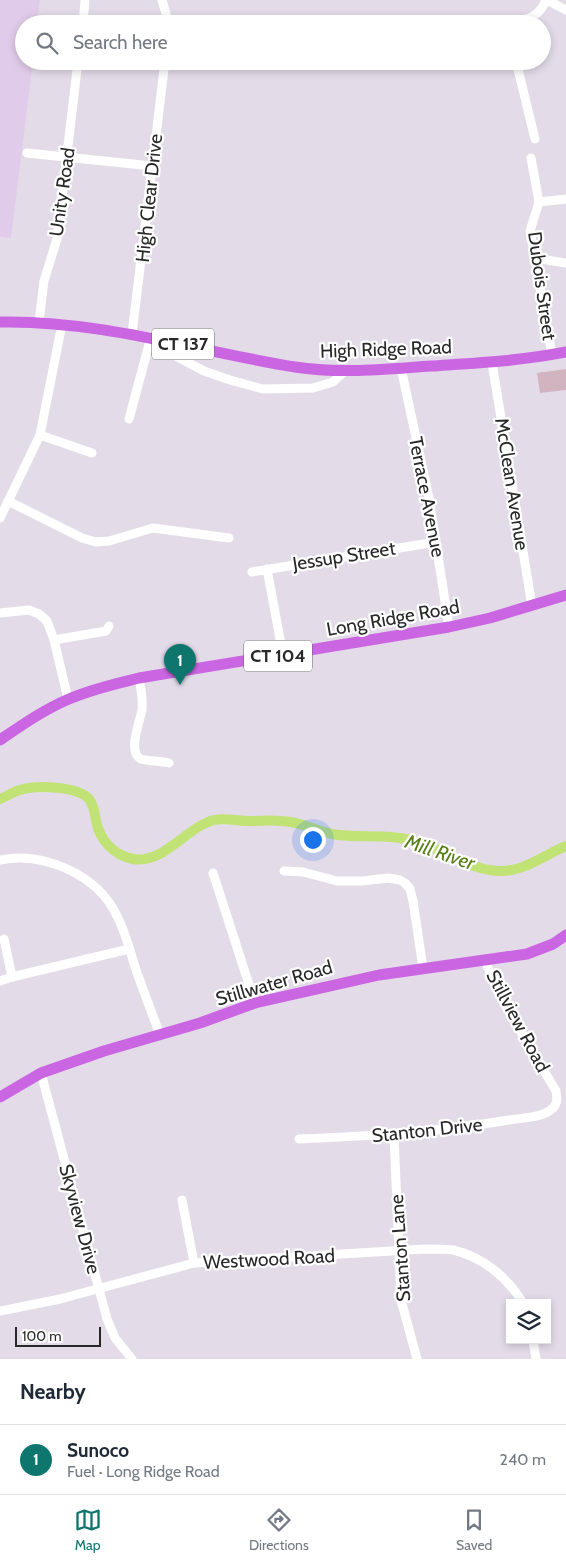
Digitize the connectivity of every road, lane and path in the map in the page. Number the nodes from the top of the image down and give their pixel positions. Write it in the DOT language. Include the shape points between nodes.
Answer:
graph roads {
  1 [pos="85,0"];
  2 [pos="162,0"];
  3 [pos="546,0"];
  4 [pos="566,10"];
  5 [pos="83,15"];
  6 [pos="166,15"];
  7 [pos="535,15"];
  8 [pos="77,70"];
  9 [pos="163,70"];
  10 [pos="518,70"];
  11 [pos="535,139"];
  12 [pos="28,153"];
  13 [pos="67,157"];
  14 [pos="531,158"];
  15 [pos="152,166"];
  16 [pos="566,199"];
  17 [pos="539,202"];
  18 [pos="535,258"];
  19 [pos="566,263"];
  20 [pos="0,322"];
  21 [pos="39,322"];
  22 [pos="62,324"];
  23 [pos="132,334"];
  24 [pos="151,337"];
  25 [pos="566,352"];
  26 [pos="552,355"];
  27 [pos="492,363"];
  28 [pos="401,368"];
  29 [pos="344,372"];
  30 [pos="129,419"];
  31 [pos="40,435"];
  32 [pos="92,453"];
  33 [pos="8,501"];
  34 [pos="0,518"];
  35 [pos="229,538"];
  36 [pos="436,542"];
  37 [pos="267,569"];
  38 [pos="252,572"];
  39 [pos="566,595"];
  40 [pos="532,606"];
  41 [pos="0,613"];
  42 [pos="109,626"];
  43 [pos="449,627"];
  44 [pos="54,640"];
  45 [pos="283,655"];
  46 [pos="139,678"];
  47 [pos="68,699"];
  48 [pos="0,740"];
  49 [pos="169,763"];
  50 [pos="0,860"];
  51 [pos="284,871"];
  52 [pos="213,873"];
  53 [pos="566,935"];
  54 [pos="4,938"];
  55 [pos="129,949"];
  56 [pos="486,960"];
  57 [pos="423,968"];
  58 [pos="12,977"];
  59 [pos="0,981"];
  60 [pos="255,1004"];
  61 [pos="160,1036"];
  62 [pos="40,1073"];
  63 [pos="0,1097"];
  64 [pos="553,1108"];
  65 [pos="394,1134"];
  66 [pos="299,1139"];
  67 [pos="182,1200"];
  68 [pos="398,1252"];
  69 [pos="194,1264"];
  70 [pos="98,1290"];
  71 [pos="520,1299"];
  72 [pos="0,1311"];
  73 [pos="534,1344"];
  74 [pos="132,1359"];
  75 [pos="417,1359"];
  76 [pos="536,1359"];
  1 -- 5 [label="street"];
  2 -- 6 [label="street"];
  3 -- 4 [label="street"];
  3 -- 7 [label="street"];
  8 -- 13 [label="street, Unity Road"];
  9 -- 15 [label="street, High Clear Drive"];
  10 -- 11 [label="street"];
  12 -- 13 [label="street"];
  13 -- 15 [label="street"];
  13 -- 21 [label="street, Unity Road" via="57,239 44,281"];
  14 -- 17 [label="street, Dubois Street"];
  15 -- 23 [label="street, High Clear Drive"];
  16 -- 17 [label="street"];
  17 -- 18 [label="street, Dubois Street" via="530,231"];
  18 -- 19 [label="street"];
  18 -- 26 [label="street, Dubois Street"];
  20 -- 21 [label="main road, High Ridge Road / CT 137"];
  21 -- 22 [label="main road, High Ridge Road / CT 137"];
  22 -- 23 [label="main road, High Ridge Road / CT 137"];
  22 -- 31 [label="street"];
  23 -- 24 [label="main road, High Ridge Road / CT 137"];
  24 -- 29 [label="main road, High Ridge Road / CT 137" via="296,367"];
  24 -- 29 [label="street" via="168,352 204,371 263,389 313,388 333,382"];
  24 -- 30 [label="street"];
  25 -- 26 [label="main road, High Ridge Road / CT 137"];
  26 -- 27 [label="main road, High Ridge Road / CT 137"];
  27 -- 28 [label="main road, High Ridge Road / CT 137"];
  27 -- 40 [label="street, McClean Avenue"];
  28 -- 29 [label="main road, High Ridge Road / CT 137"];
  28 -- 36 [label="street, Terrace Avenue"];
  31 -- 32 [label="street"];
  31 -- 33 [label="street"];
  33 -- 34 [label="street"];
  33 -- 35 [label="street" via="96,542 153,528"];
  36 -- 37 [label="street, Jessup Street"];
  36 -- 43 [label="street, Terrace Avenue"];
  37 -- 38 [label="street, Jessup Street"];
  37 -- 45 [label="street"];
  39 -- 40 [label="main road, Long Ridge Road / CT 104"];
  40 -- 43 [label="main road, Long Ridge Road / CT 104"];
  41 -- 44 [label="street" via="29,610 38,614 47,621"];
  42 -- 44 [label="street" via="106,631"];
  43 -- 45 [label="main road, Long Ridge Road / CT 104"];
  44 -- 47 [label="street"];
  45 -- 46 [label="main road, Long Ridge Road / CT 104"];
  46 -- 47 [label="main road, Long Ridge Road / CT 104"];
  46 -- 49 [label="street" via="142,709 135,740 136,755 141,759"];
  47 -- 48 [label="main road, Long Ridge Road / CT 104"];
  50 -- 55 [label="street" via="26,858 44,861 82,877 102,893 117,915"];
  51 -- 57 [label="street" via="303,872 337,881 388,878 405,883 413,901"];
  52 -- 60 [label="street"];
  53 -- 56 [label="main road, Stillwater Road" via="537,952"];
  54 -- 58 [label="street"];
  55 -- 58 [label="street"];
  55 -- 61 [label="street"];
  56 -- 57 [label="main road, Stillwater Road"];
  56 -- 64 [label="street, Stillview Road" via="502,1000 556,1090 558,1098"];
  57 -- 60 [label="main road, Stillwater Road" via="342,982"];
  58 -- 59 [label="street"];
  60 -- 61 [label="main road, Stillwater Road"];
  61 -- 62 [label="main road, Stillwater Road"];
  62 -- 63 [label="main road, Stillwater Road"];
  62 -- 70 [label="street, Skyview Drive"];
  64 -- 65 [label="street, Stanton Drive" via="537,1115 474,1126"];
  65 -- 66 [label="street, Stanton Drive"];
  65 -- 68 [label="street, Stanton Lane"];
  67 -- 69 [label="street"];
  68 -- 69 [label="street, Westwood Road"];
  68 -- 71 [label="street, Westwood Road" via="452,1250 477,1259 501,1275"];
  68 -- 75 [label="street, Stanton Lane" via="401,1300"];
  69 -- 70 [label="street, Westwood Road"];
  70 -- 72 [label="street, Westwood Road"];
  70 -- 74 [label="street, Skyview Drive" via="111,1329"];
  73 -- 76 [label="street"];
}
